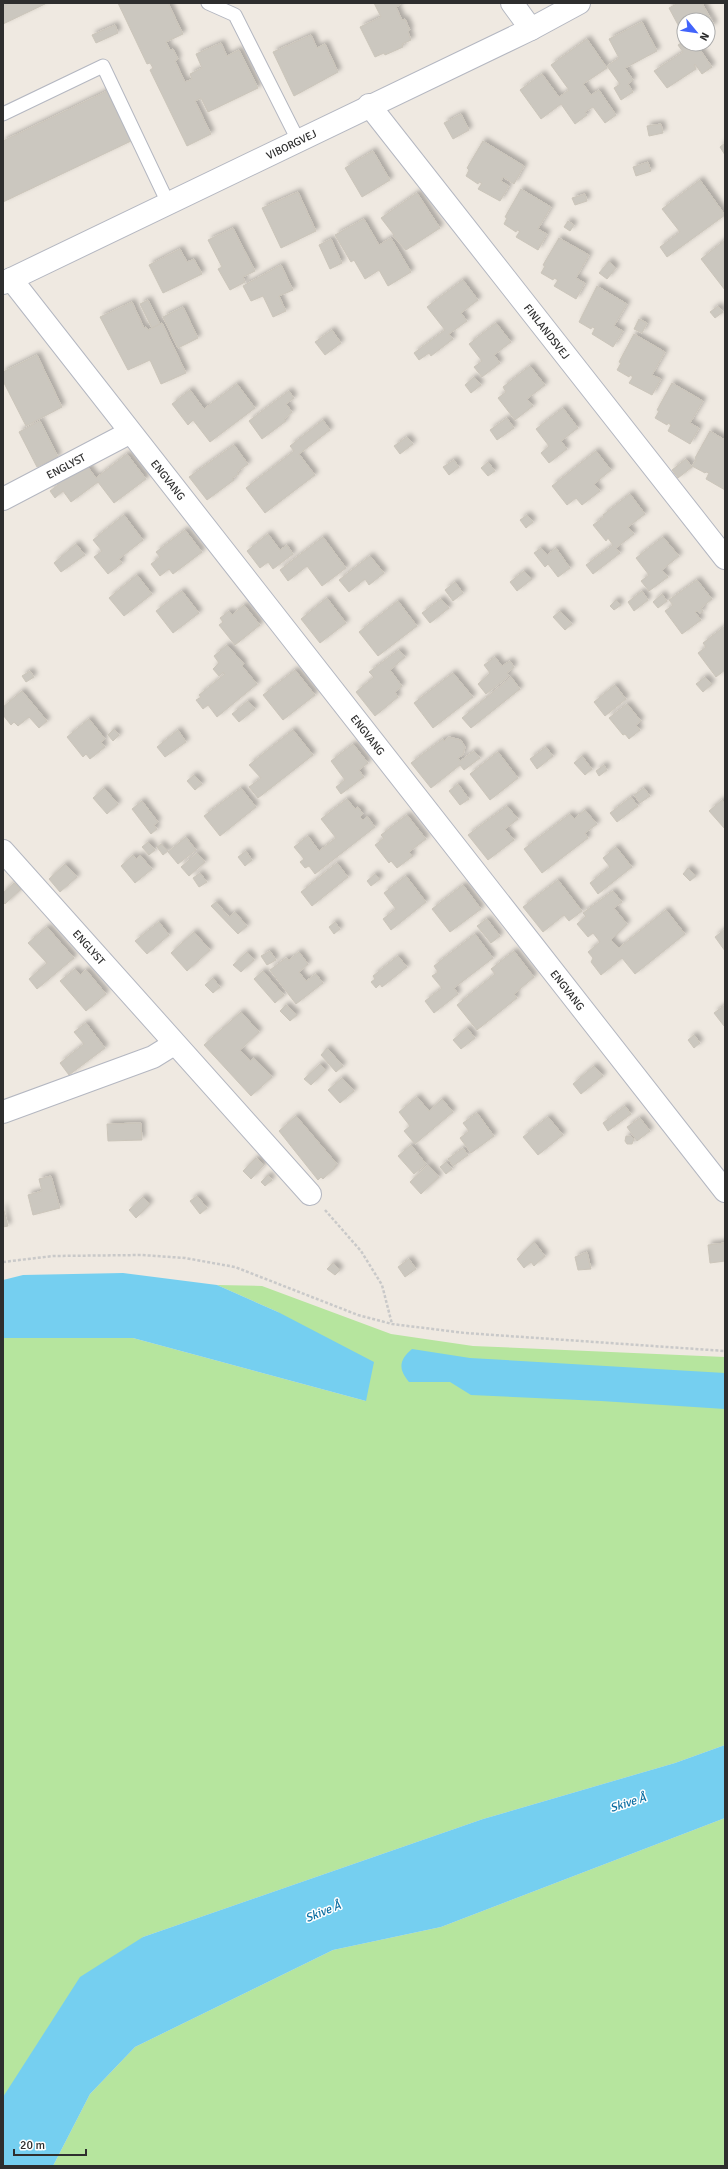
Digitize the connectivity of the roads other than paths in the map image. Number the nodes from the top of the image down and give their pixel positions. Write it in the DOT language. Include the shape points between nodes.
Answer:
graph roads {
  1 [pos="208,3"];
  2 [pos="512,3"];
  3 [pos="579,3"];
  4 [pos="531,29"];
  5 [pos="370,105"];
  6 [pos="3,114"];
  7 [pos="298,140"];
  8 [pos="168,203"];
  9 [pos="7,281"];
  10 [pos="129,432"];
  11 [pos="3,499"];
  12 [pos="725,558"];
  13 [pos="3,851"];
  14 [pos="174,1044"];
  15 [pos="3,1112"];
  16 [pos="725,1192"];
  17 [pos="310,1194"];
  1 -- 7 [label="lane" via="235,15"];
  2 -- 4 [label="street"];
  3 -- 4 [label="street, VIBORGVEJ"];
  4 -- 5 [label="street, VIBORGVEJ"];
  5 -- 7 [label="street, VIBORGVEJ"];
  5 -- 12 [label="street, FINLANDSVEJ"];
  6 -- 8 [label="lane" via="103,66"];
  7 -- 8 [label="street, VIBORGVEJ"];
  8 -- 9 [label="street, VIBORGVEJ"];
  9 -- 10 [label="street, ENGVANG"];
  10 -- 11 [label="street, ENGLYST"];
  10 -- 16 [label="street, ENGVANG"];
  13 -- 14 [label="street, ENGLYST"];
  14 -- 15 [label="street" via="154,1057"];
  14 -- 17 [label="street, ENGLYST"];
}
